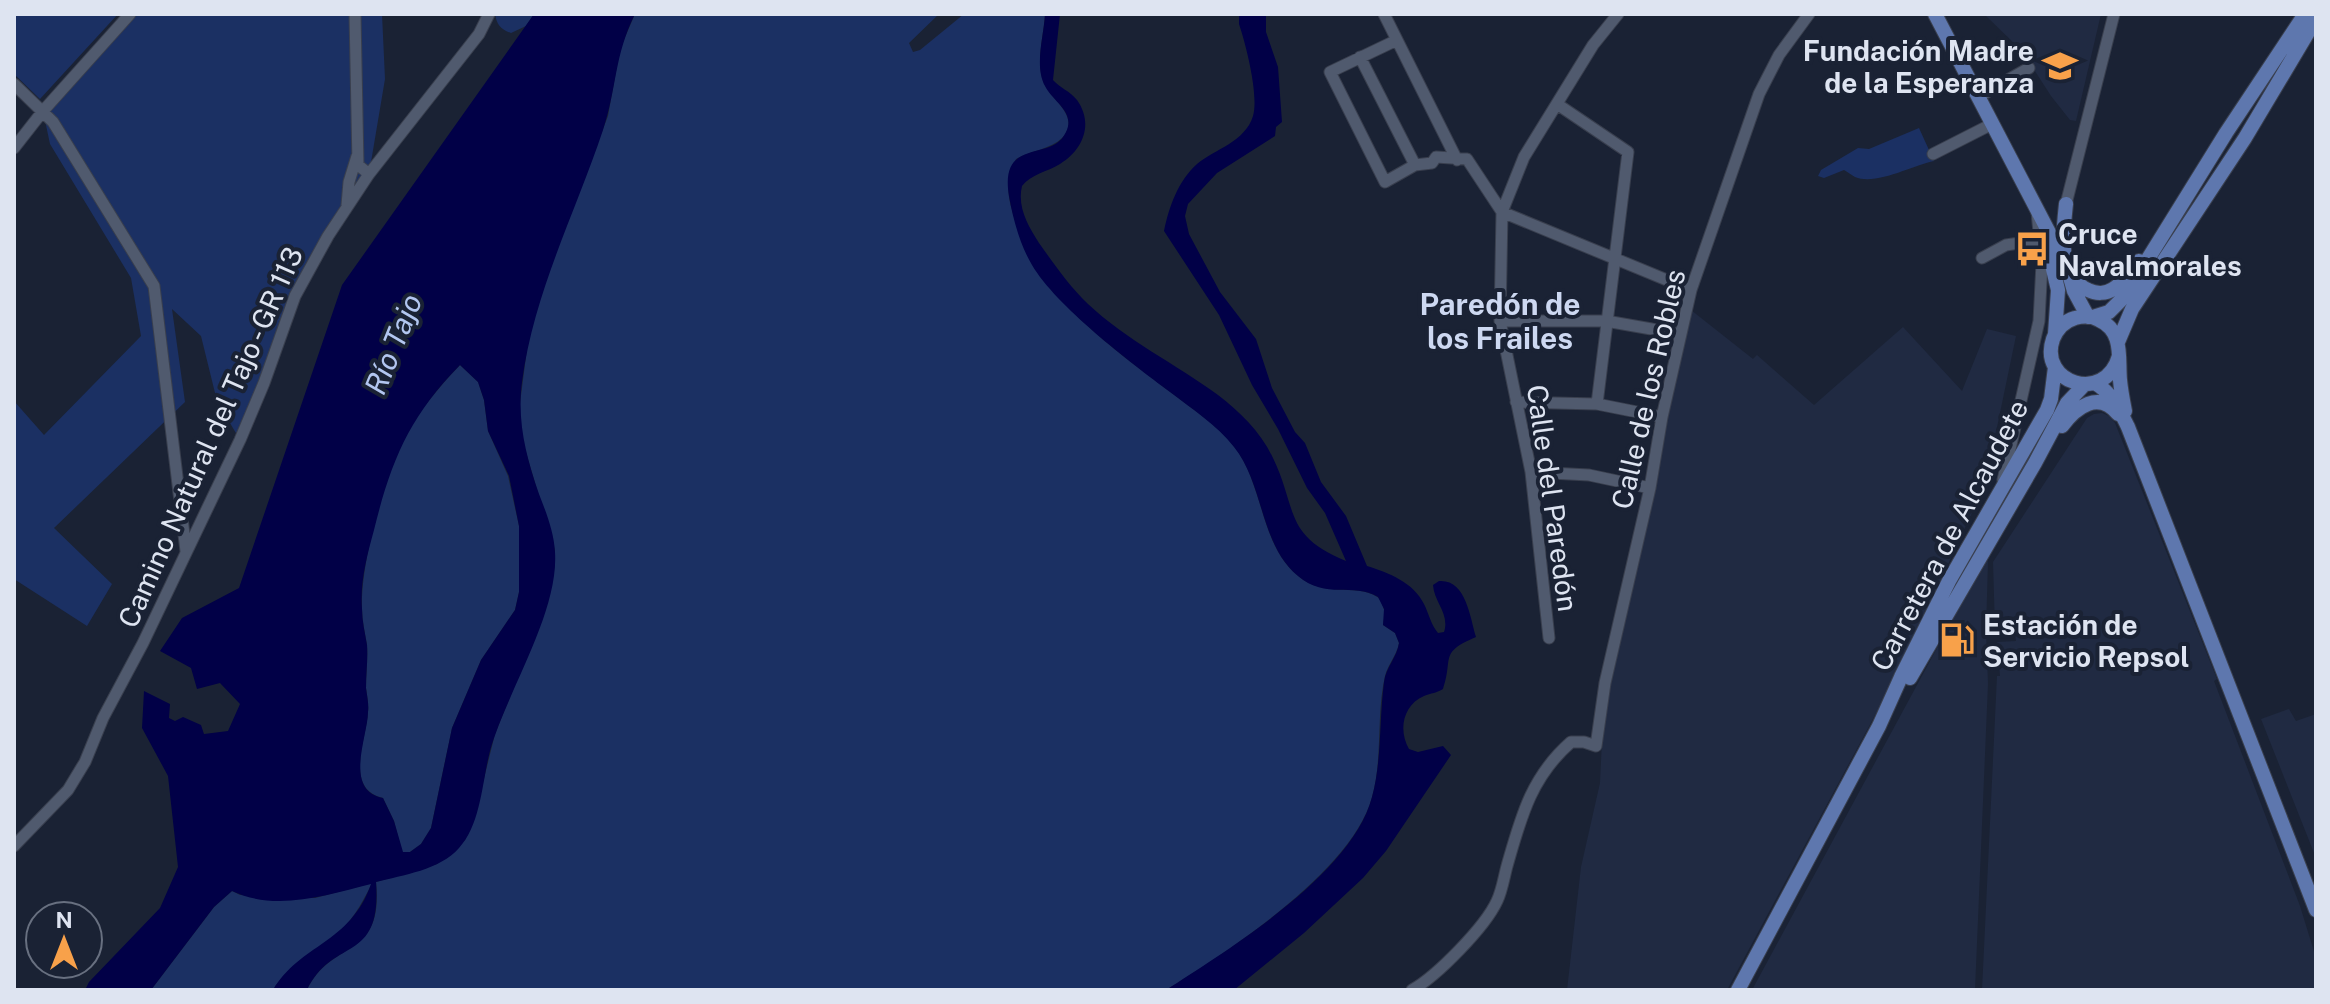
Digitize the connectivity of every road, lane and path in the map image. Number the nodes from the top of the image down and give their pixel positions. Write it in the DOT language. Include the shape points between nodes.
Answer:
graph roads {
  1 [pos="130,14"];
  2 [pos="355,14"];
  3 [pos="489,14"];
  4 [pos="1384,14"];
  5 [pos="1618,14"];
  6 [pos="1809,14"];
  7 [pos="1935,14"];
  8 [pos="2114,14"];
  9 [pos="2305,14"];
  10 [pos="2316,19"];
  11 [pos="1397,40"];
  12 [pos="1360,57"];
  13 [pos="2029,68"];
  14 [pos="14,84"];
  15 [pos="1978,97"];
  16 [pos="1557,104"];
  17 [pos="43,111"];
  18 [pos="1992,124"];
  19 [pos="14,148"];
  20 [pos="358,152"];
  21 [pos="1933,154"];
  22 [pos="1457,160"];
  23 [pos="1415,165"];
  24 [pos="369,174"];
  25 [pos="2066,204"];
  26 [pos="347,205"];
  27 [pos="2036,210"];
  28 [pos="1502,212"];
  29 [pos="2168,228"];
  30 [pos="2043,237"];
  31 [pos="1614,257"];
  32 [pos="1982,258"];
  33 [pos="2067,267"];
  34 [pos="1691,290"];
  35 [pos="2090,317"];
  36 [pos="1500,321"];
  37 [pos="1606,321"];
  38 [pos="1680,334"];
  39 [pos="2055,334"];
  40 [pos="2118,349"];
  41 [pos="2055,367"];
  42 [pos="2090,384"];
  43 [pos="1516,402"];
  44 [pos="1597,404"];
  45 [pos="1662,417"];
  46 [pos="2128,427"];
  47 [pos="2035,463"];
  48 [pos="1531,472"];
  49 [pos="2002,484"];
  50 [pos="1650,488"];
  51 [pos="186,552"];
  52 [pos="1549,638"];
  53 [pos="1879,726"];
  54 [pos="14,846"];
  55 [pos="2316,910"];
  56 [pos="1412,990"];
  57 [pos="1738,990"];
  1 -- 17 [label="street"];
  2 -- 20 [label="street"];
  3 -- 24 [label="street, Camino Natural del Tajo - GR 113"];
  4 -- 11 [label="street"];
  5 -- 16 [label="street, Calle del Paredón"];
  6 -- 34 [label="street, Calle de los Robles" via="1759,94"];
  7 -- 15 [label="main road"];
  8 -- 25 [label="street"];
  9 -- 29 [label="main road"];
  10 -- 40 [label="main road" via="2132,309"];
  11 -- 12 [label="street"];
  11 -- 22 [label="street"];
  12 -- 23 [label="street"];
  12 -- 23 [label="street" via="1330,72 1385,182"];
  13 -- 15 [label="street"];
  14 -- 17 [label="street"];
  15 -- 18 [label="main road"];
  16 -- 28 [label="street, Calle del Paredón" via="1524,157"];
  16 -- 31 [label="street" via="1628,152"];
  17 -- 19 [label="street"];
  17 -- 51 [label="street" via="154,286"];
  18 -- 21 [label="street"];
  18 -- 27 [label="main road"];
  20 -- 24 [label="street" via="358,165"];
  20 -- 26 [label="street"];
  22 -- 23 [label="street" via="1436,157 1432,163"];
  22 -- 28 [label="street" via="1467,159"];
  24 -- 26 [label="street, Camino Natural del Tajo - GR 113"];
  25 -- 27 [label="main road" via="2050,215"];
  25 -- 30 [label="main road"];
  25 -- 33 [label="main road"];
  26 -- 51 [label="street, Camino Natural del Tajo - GR 113" via="295,296 240,440"];
  27 -- 30 [label="main road"];
  28 -- 31 [label="street"];
  28 -- 36 [label="street, Calle del Paredón"];
  29 -- 33 [label="main road" via="2112,290 2089,291"];
  29 -- 35 [label="main road" via="2118,306"];
  30 -- 32 [label="street" via="2006,245"];
  30 -- 33 [label="main road"];
  30 -- 39 [label="main road, Carretera de Alcaudete" via="2058,290"];
  30 -- 49 [label="street" via="2039,321"];
  31 -- 34 [label="street"];
  31 -- 37 [label="street"];
  33 -- 35 [label="main road"];
  34 -- 38 [label="street, Calle de los Robles"];
  35 -- 39 [label="main road" via="2066,323"];
  35 -- 40 [label="main road" via="2109,326"];
  36 -- 37 [label="street"];
  36 -- 43 [label="street, Calle del Paredón"];
  37 -- 38 [label="street"];
  37 -- 44 [label="street"];
  38 -- 45 [label="street, Calle de los Robles"];
  39 -- 41 [label="main road, Carretera de Alcaudete"];
  40 -- 42 [label="main road, Carretera de Alcaudete" via="2113,370"];
  40 -- 46 [label="main road"];
  41 -- 42 [label="main road" via="2068,380"];
  41 -- 49 [label="main road, Carretera de Alcaudete" via="2047,410"];
  42 -- 46 [label="main road" via="2107,391"];
  42 -- 47 [label="main road, Carretera de Alcaudete" via="2067,403"];
  43 -- 44 [label="street"];
  43 -- 48 [label="street, Calle del Paredón"];
  44 -- 45 [label="street"];
  45 -- 50 [label="street, Calle de los Robles"];
  46 -- 47 [label="main road" via="2113,408 2089,402 2068,418"];
  46 -- 55 [label="main road"];
  47 -- 53 [label="main road, Carretera de Alcaudete"];
  48 -- 50 [label="street" via="1589,475"];
  48 -- 52 [label="street, Calle del Paredón"];
  49 -- 53 [label="main road, Carretera de Alcaudete"];
  50 -- 56 [label="street, Calle de los Robles" via="1605,683 1596,746 1571,742 1533,786 1497,901 1481,927"];
  51 -- 54 [label="street, Camino Natural del Tajo - GR 113" via="85,762 68,790"];
  53 -- 57 [label="main road, Carretera de Alcaudete"];
}
